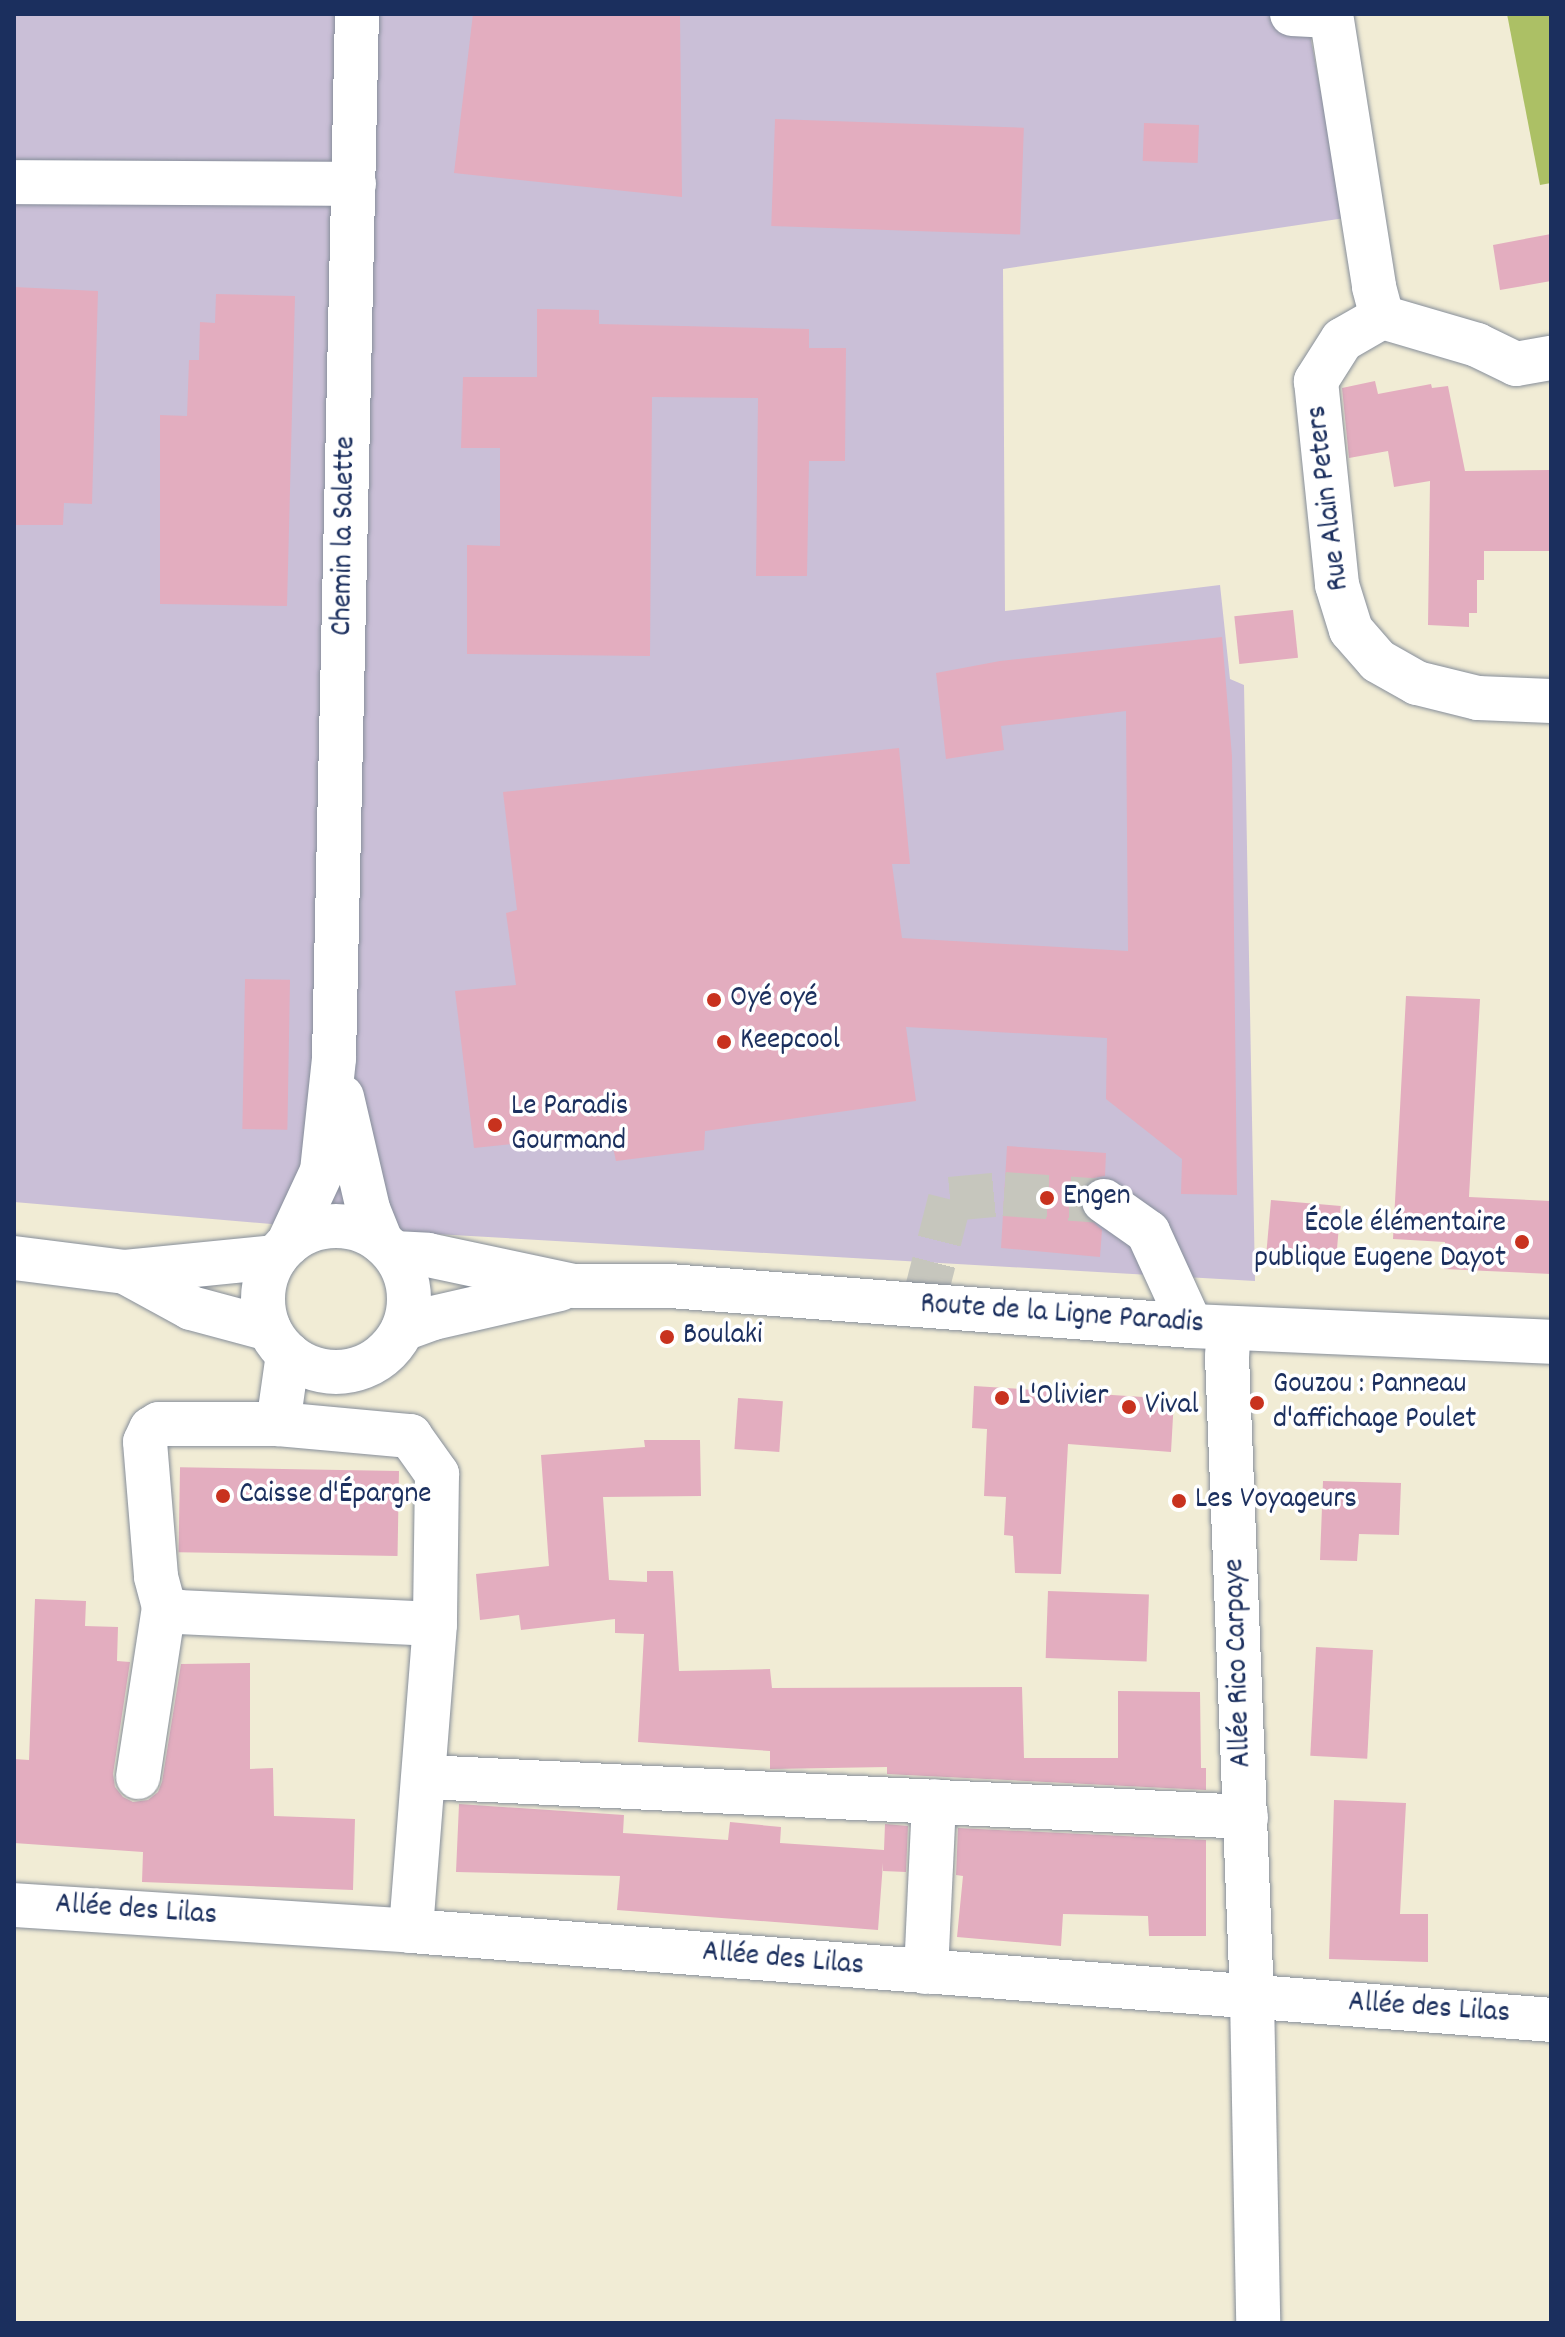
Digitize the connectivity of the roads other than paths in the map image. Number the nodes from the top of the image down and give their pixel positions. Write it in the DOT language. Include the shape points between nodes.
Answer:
graph roads {
  1 [pos="357,14"];
  2 [pos="1318,15"];
  3 [pos="14,182"];
  4 [pos="354,184"];
  5 [pos="1382,317"];
  6 [pos="1551,358"];
  7 [pos="1551,701"];
  8 [pos="334,1058"];
  9 [pos="1104,1201"];
  10 [pos="387,1247"];
  11 [pos="282,1251"];
  12 [pos="14,1258"];
  13 [pos="125,1272"];
  14 [pos="574,1286"];
  15 [pos="1210,1327"];
  16 [pos="403,1329"];
  17 [pos="279,1342"];
  18 [pos="1551,1342"];
  19 [pos="278,1424"];
  20 [pos="164,1607"];
  21 [pos="435,1624"];
  22 [pos="138,1777"];
  23 [pos="426,1777"];
  24 [pos="934,1801"];
  25 [pos="1246,1817"];
  26 [pos="14,1905"];
  27 [pos="411,1931"];
  28 [pos="926,1972"];
  29 [pos="1252,1997"];
  30 [pos="1551,2020"];
  31 [pos="1258,2323"];
  1 -- 4 [label="street, Chemin la Salette"];
  2 -- 5 [label="street"];
  3 -- 4 [label="street"];
  4 -- 8 [label="street, Chemin la Salette"];
  5 -- 6 [label="street" via="1477,345 1516,364"];
  5 -- 7 [label="street, Rue Alain Peters" via="1342,340 1316,381 1337,585 1351,630 1378,661 1417,683 1478,698"];
  8 -- 10 [label="street, Chemin la Salette" via="357,1168"];
  8 -- 11 [label="street, Chemin la Salette" via="322,1171"];
  9 -- 15 [label="street" via="1148,1232"];
  10 -- 11 [label="street" via="351,1227 334,1226 317,1228"];
  10 -- 14 [label="street, Route de la Ligne Paradis"];
  10 -- 16 [label="street" via="407,1281"];
  11 -- 13 [label="street"];
  11 -- 17 [label="street" via="268,1270 263,1300"];
  12 -- 13 [label="street"];
  13 -- 17 [label="street" via="191,1308"];
  14 -- 15 [label="street, Route de la Ligne Paradis" via="670,1286"];
  14 -- 16 [label="street, Route de la Ligne Paradis"];
  15 -- 18 [label="street, Route de la Ligne Paradis"];
  15 -- 25 [label="street, Allée Rico Carpaye" via="1227,1356"];
  16 -- 17 [label="street" via="373,1362 344,1372 314,1369"];
  17 -- 19 [label="street"];
  19 -- 20 [label="street" via="159,1424 151,1429 145,1442 156,1577"];
  19 -- 21 [label="street" via="410,1436 437,1474"];
  20 -- 21 [label="street" via="179,1612"];
  20 -- 22 [label="street"];
  21 -- 23 [label="street"];
  23 -- 24 [label="street"];
  23 -- 27 [label="street"];
  24 -- 25 [label="street"];
  24 -- 28 [label="street"];
  25 -- 29 [label="street, Allée Rico Carpaye"];
  26 -- 27 [label="street, Allée des Lilas"];
  27 -- 28 [label="street, Allée des Lilas"];
  28 -- 29 [label="street, Allée des Lilas"];
  29 -- 30 [label="street, Allée des Lilas"];
  29 -- 31 [label="street, Allée Rico Carpaye"];
}
